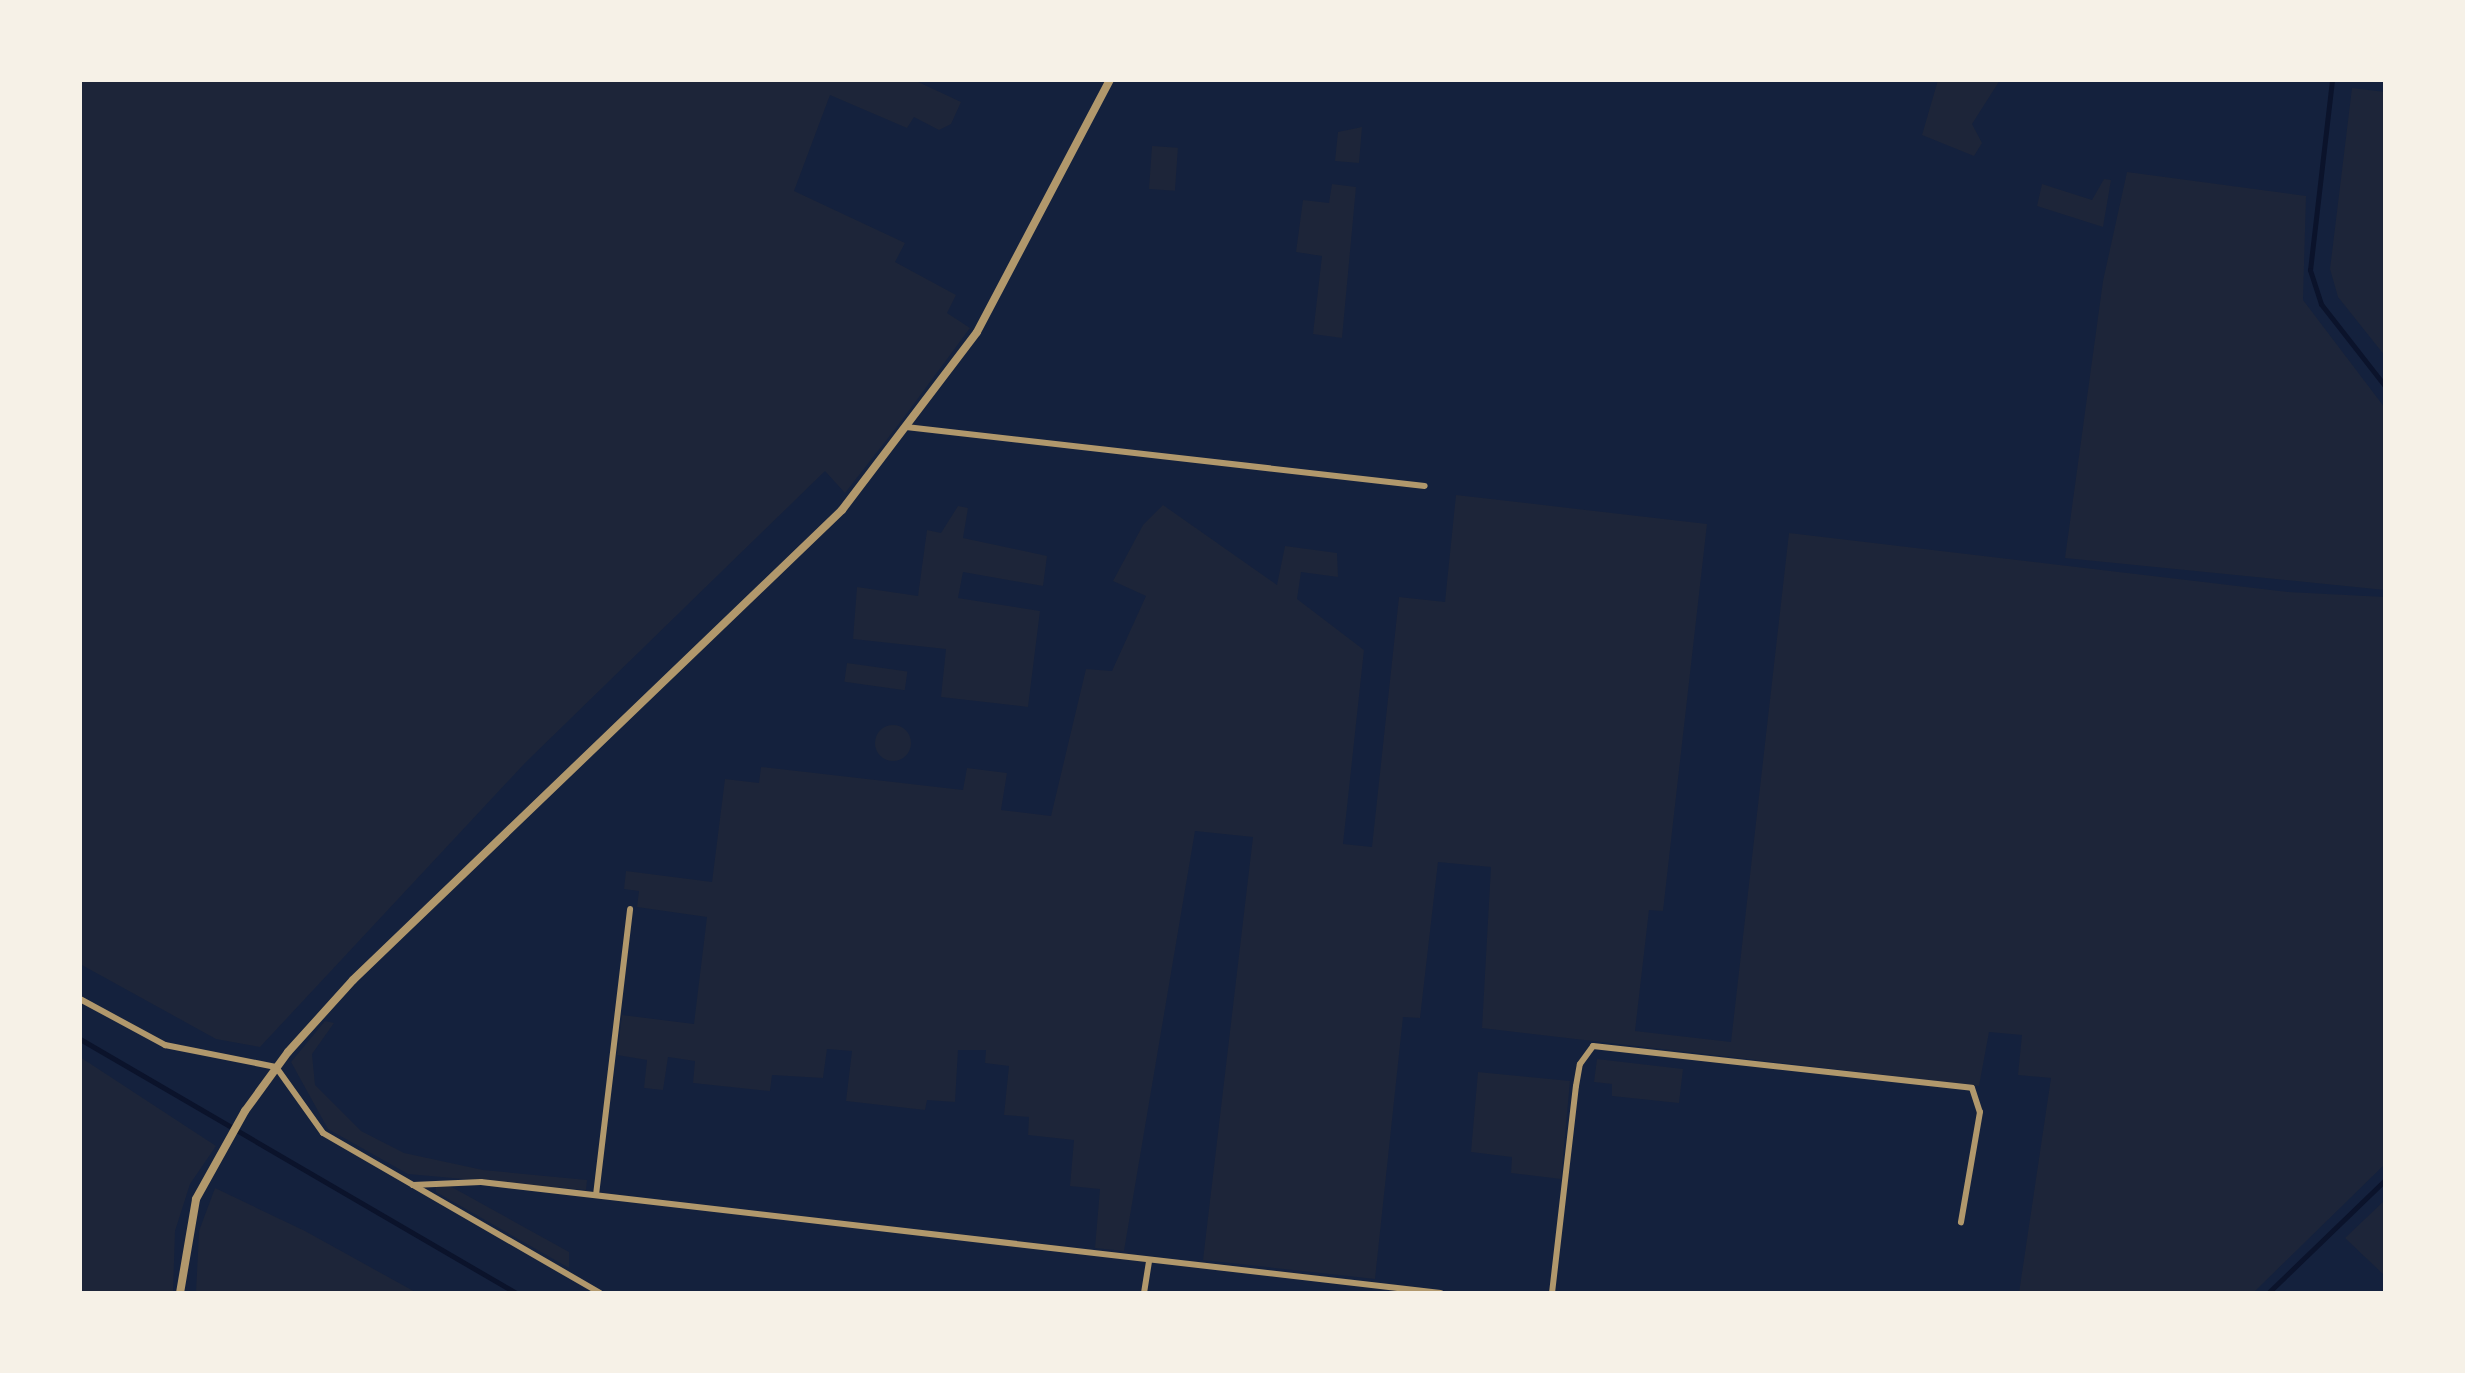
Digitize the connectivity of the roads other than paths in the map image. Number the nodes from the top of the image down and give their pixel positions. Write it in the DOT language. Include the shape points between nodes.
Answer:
graph roads {
  1 [pos="1110,80"];
  2 [pos="906,427"];
  3 [pos="1424,486"];
  4 [pos="630,908"];
  5 [pos="80,999"];
  6 [pos="276,1068"];
  7 [pos="413,1185"];
  8 [pos="596,1195"];
  9 [pos="1961,1222"];
  10 [pos="1148,1259"];
  11 [pos="180,1293"];
  12 [pos="600,1293"];
  13 [pos="1144,1293"];
  14 [pos="1440,1293"];
  15 [pos="1552,1293"];
  1 -- 2 [label="street" via="996,300"];
  2 -- 3 [label="street"];
  2 -- 6 [label="street" via="798,558 560,776 352,980"];
  4 -- 8 [label="street"];
  5 -- 6 [label="street" via="165,1045"];
  6 -- 7 [label="street" via="323,1132"];
  6 -- 11 [label="street" via="215,1160 188,1221"];
  7 -- 8 [label="street" via="446,1180"];
  7 -- 12 [label="street"];
  8 -- 10 [label="street"];
  9 -- 15 [label="street" via="1980,1112 1972,1088 1593,1046 1576,1086"];
  10 -- 13 [label="street"];
  10 -- 14 [label="street"];
}
